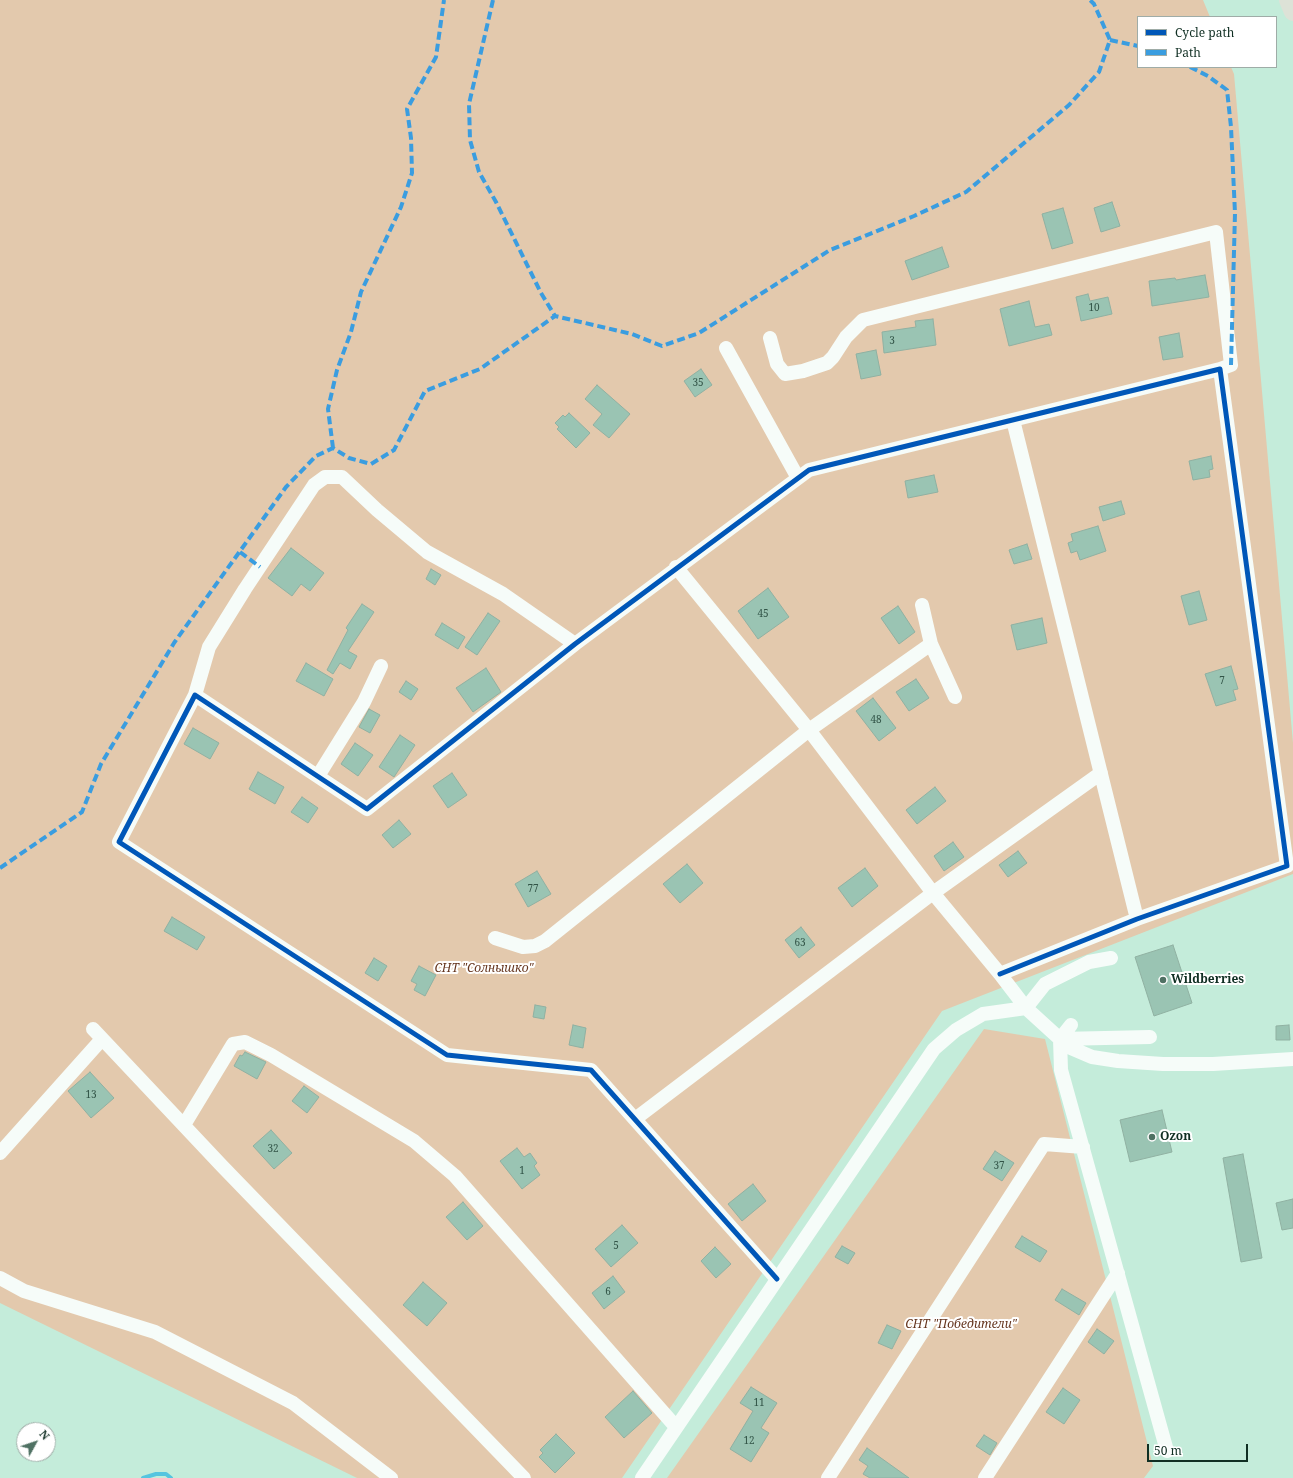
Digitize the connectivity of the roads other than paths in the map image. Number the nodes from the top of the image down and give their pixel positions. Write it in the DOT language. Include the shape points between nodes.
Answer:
graph roads {
  1 [pos="1288,0"];
  2 [pos="1293,12"];
  3 [pos="770,338"];
  4 [pos="726,348"];
  5 [pos="1220,369"];
  6 [pos="1013,420"];
  7 [pos="798,478"];
  8 [pos="676,567"];
  9 [pos="922,605"];
  10 [pos="575,644"];
  11 [pos="931,644"];
  12 [pos="381,666"];
  13 [pos="195,695"];
  14 [pos="956,698"];
  15 [pos="809,730"];
  16 [pos="1101,773"];
  17 [pos="318,776"];
  18 [pos="933,893"];
  19 [pos="1137,919"];
  20 [pos="495,938"];
  21 [pos="1111,958"];
  22 [pos="1000,974"];
  23 [pos="1026,1008"];
  24 [pos="1071,1025"];
  25 [pos="1150,1036"];
  26 [pos="1060,1039"];
  27 [pos="1293,1060"];
  28 [pos="635,1119"];
  29 [pos="184,1125"];
  30 [pos="1083,1147"];
  31 [pos="0,1153"];
  32 [pos="1118,1273"];
  33 [pos="0,1278"];
  34 [pos="777,1279"];
  35 [pos="676,1427"];
  36 [pos="1167,1451"];
  37 [pos="391,1478"];
  38 [pos="524,1478"];
  39 [pos="642,1478"];
  40 [pos="828,1478"];
  41 [pos="985,1478"];
  1 -- 2 [label="main road"];
  3 -- 5 [label="street" via="777,364 785,374 803,371 827,363 862,320 1216,232 1231,365"];
  4 -- 7 [label="street"];
  5 -- 6 [label="street"];
  5 -- 19 [label="street" via="1287,866"];
  6 -- 7 [label="street" via="809,470"];
  6 -- 16 [label="street"];
  7 -- 8 [label="street"];
  8 -- 10 [label="street"];
  8 -- 15 [label="street"];
  9 -- 11 [label="street"];
  10 -- 13 [label="street" via="503,594 427,552 377,510 342,476 325,477 314,485 209,647"];
  10 -- 17 [label="street" via="367,808"];
  11 -- 14 [label="street"];
  11 -- 15 [label="street"];
  12 -- 17 [label="street" via="364,702"];
  13 -- 17 [label="street"];
  13 -- 28 [label="street" via="119,842 448,1055 591,1070"];
  15 -- 18 [label="street"];
  15 -- 20 [label="street" via="545,940 535,946 523,947"];
  16 -- 18 [label="street"];
  16 -- 19 [label="street"];
  18 -- 22 [label="street"];
  18 -- 28 [label="street"];
  19 -- 22 [label="street"];
  21 -- 23 [label="street" via="1089,962 1045,984"];
  22 -- 23 [label="street"];
  23 -- 26 [label="street"];
  23 -- 34 [label="street" via="983,1014 956,1030 934,1049"];
  24 -- 26 [label="street"];
  25 -- 26 [label="street"];
  26 -- 27 [label="street" via="1071,1048 1092,1057 1118,1061 1213,1064"];
  26 -- 30 [label="street" via="1061,1070"];
  28 -- 34 [label="street"];
  29 -- 31 [label="street" via="97,1034"];
  29 -- 35 [label="street" via="233,1044 245,1042 414,1140 455,1176"];
  29 -- 38 [label="street"];
  30 -- 32 [label="street"];
  30 -- 40 [label="street" via="1044,1144"];
  32 -- 36 [label="street"];
  32 -- 41 [label="street"];
  33 -- 37 [label="street" via="24,1291 155,1332 293,1403"];
  34 -- 35 [label="street"];
  35 -- 39 [label="street"];
}
